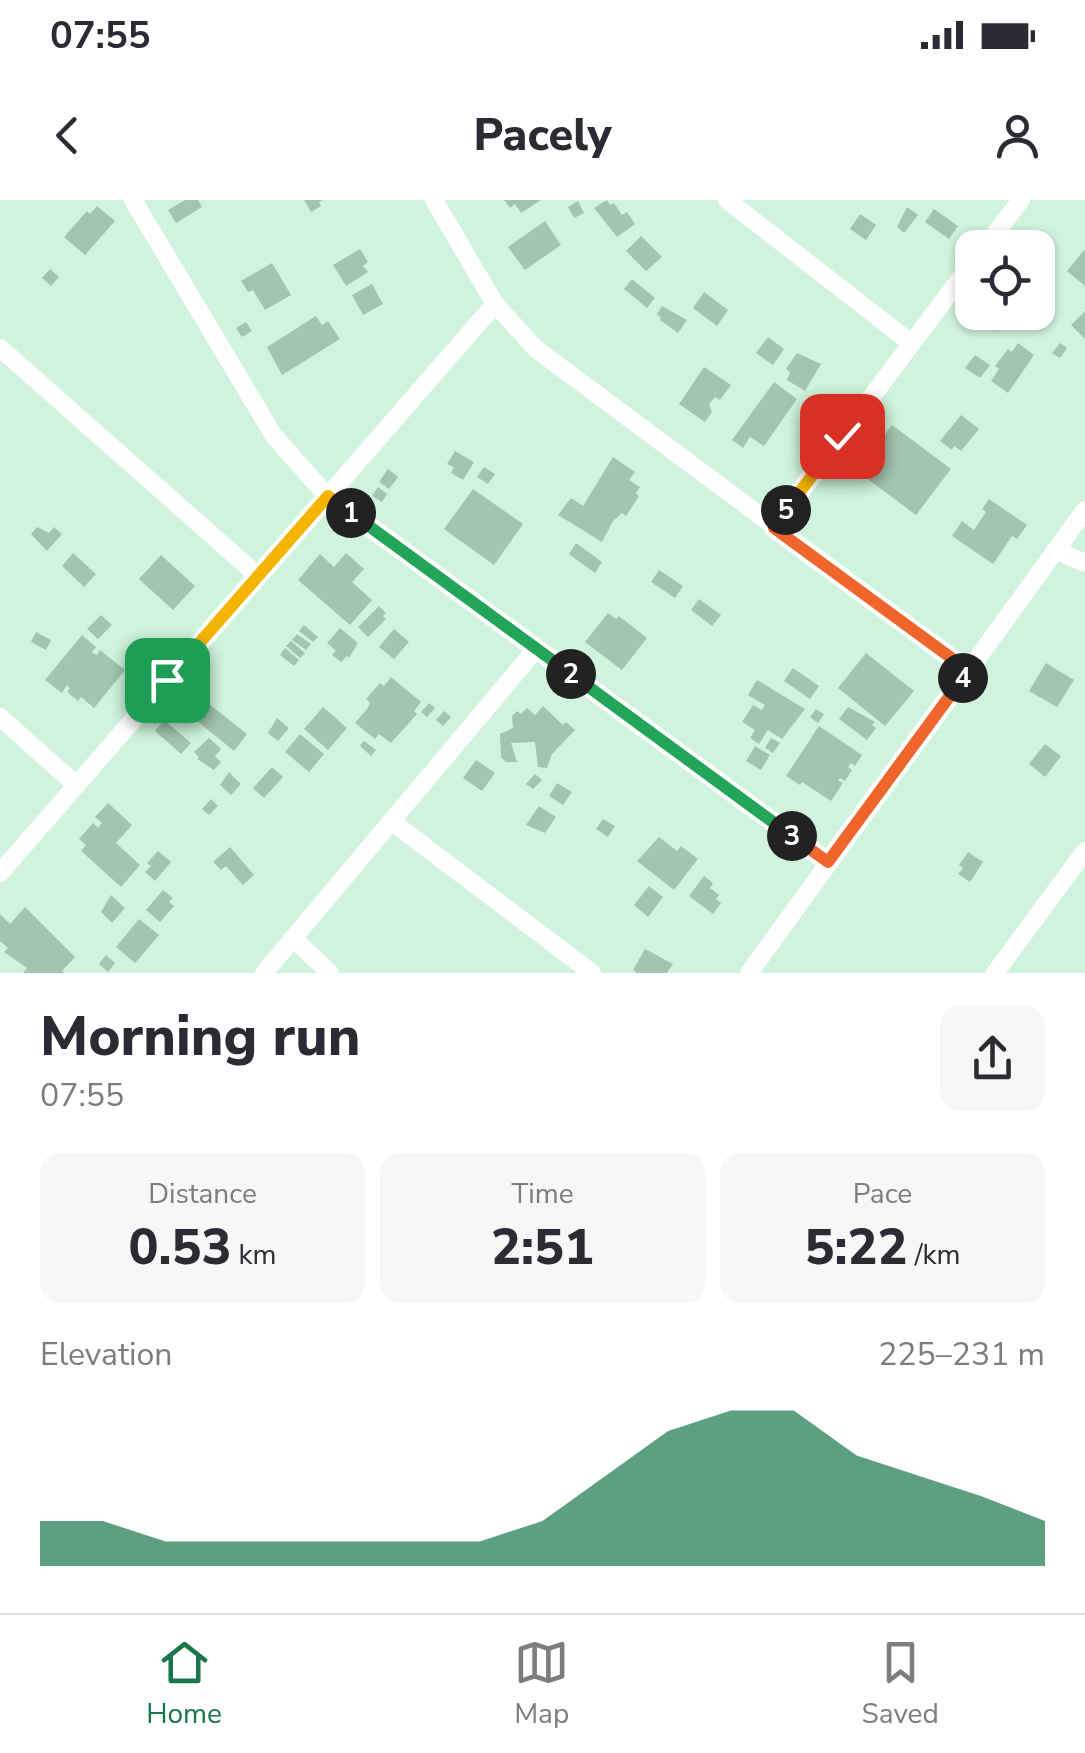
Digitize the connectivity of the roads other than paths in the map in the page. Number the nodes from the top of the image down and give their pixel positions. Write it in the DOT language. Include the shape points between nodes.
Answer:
graph roads {
  1 [pos="133,200"];
  2 [pos="434,200"];
  3 [pos="727,200"];
  4 [pos="1021,200"];
  5 [pos="998,230"];
  6 [pos="955,286"];
  7 [pos="495,304"];
  8 [pos="912,344"];
  9 [pos="0,348"];
  10 [pos="328,496"];
  11 [pos="1085,510"];
  12 [pos="774,528"];
  13 [pos="1055,550"];
  14 [pos="1085,563"];
  15 [pos="257,575"];
  16 [pos="536,648"];
  17 [pos="969,671"];
  18 [pos="0,717"];
  19 [pos="76,785"];
  20 [pos="391,821"];
  21 [pos="1085,851"];
  22 [pos="828,862"];
  23 [pos="0,874"];
  24 [pos="294,939"];
  25 [pos="264,973"];
  26 [pos="330,973"];
  27 [pos="592,973"];
  28 [pos="749,973"];
  29 [pos="995,973"];
  1 -- 10 [label="street" via="274,436"];
  2 -- 7 [label="street"];
  3 -- 8 [label="street"];
  4 -- 5 [label="street"];
  6 -- 8 [label="street"];
  7 -- 10 [label="street"];
  7 -- 12 [label="street" via="536,349"];
  8 -- 12 [label="street"];
  9 -- 15 [label="street"];
  10 -- 15 [label="street"];
  10 -- 16 [label="street"];
  11 -- 13 [label="street"];
  12 -- 17 [label="street"];
  13 -- 14 [label="street"];
  13 -- 17 [label="street"];
  15 -- 19 [label="street"];
  16 -- 20 [label="street"];
  16 -- 22 [label="street"];
  17 -- 22 [label="street"];
  18 -- 19 [label="street"];
  19 -- 23 [label="street"];
  20 -- 24 [label="street"];
  20 -- 27 [label="street"];
  21 -- 29 [label="street"];
  22 -- 28 [label="street"];
  24 -- 25 [label="street"];
  24 -- 26 [label="street"];
}
